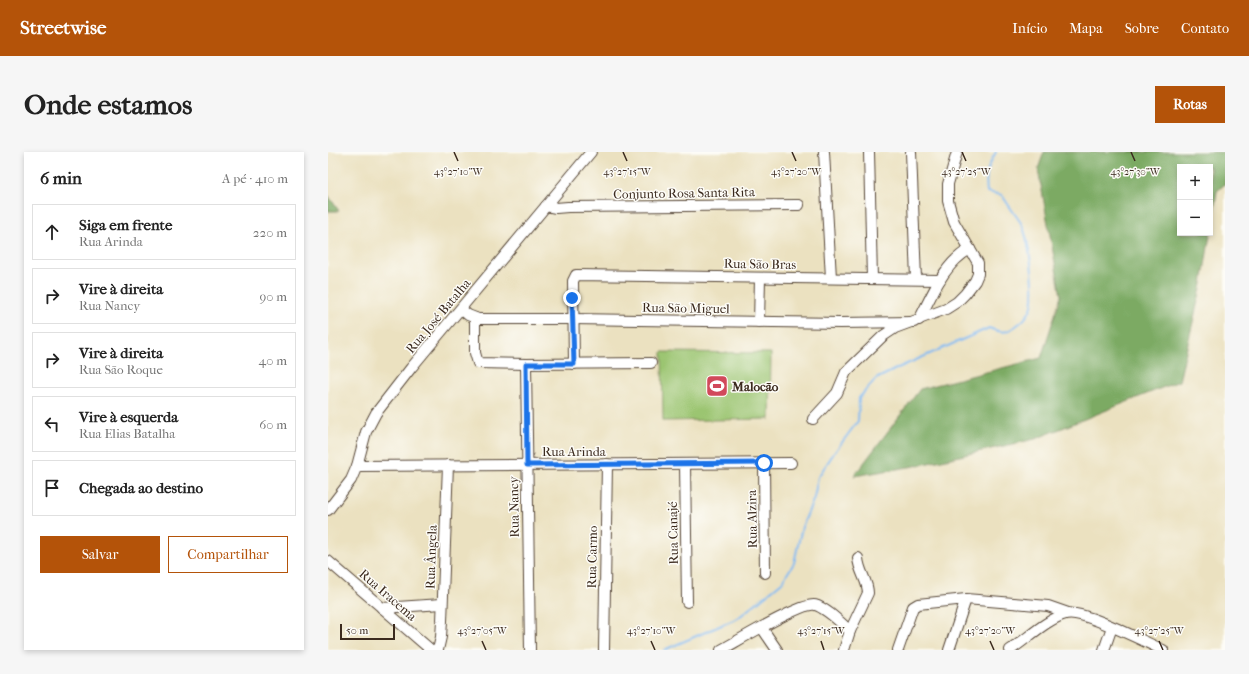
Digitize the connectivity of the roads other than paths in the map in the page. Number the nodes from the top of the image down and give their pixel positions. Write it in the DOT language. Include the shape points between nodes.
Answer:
graph roads {
  1 [pos="591,152"];
  2 [pos="824,152"];
  3 [pos="869,152"];
  4 [pos="911,152"];
  5 [pos="957,152"];
  6 [pos="558,190"];
  7 [pos="799,205"];
  8 [pos="546,206"];
  9 [pos="568,207"];
  10 [pos="970,249"];
  11 [pos="760,278"];
  12 [pos="831,278"];
  13 [pos="872,279"];
  14 [pos="916,279"];
  15 [pos="940,280"];
  16 [pos="461,309"];
  17 [pos="475,318"];
  18 [pos="573,319"];
  19 [pos="916,321"];
  20 [pos="759,322"];
  21 [pos="651,363"];
  22 [pos="526,364"];
  23 [pos="574,364"];
  24 [pos="812,418"];
  25 [pos="764,463"];
  26 [pos="791,463"];
  27 [pos="607,464"];
  28 [pos="685,464"];
  29 [pos="448,465"];
  30 [pos="527,465"];
  31 [pos="356,466"];
  32 [pos="328,510"];
  33 [pos="858,558"];
  34 [pos="328,561"];
  35 [pos="765,573"];
  36 [pos="966,599"];
  37 [pos="687,602"];
  38 [pos="442,604"];
  39 [pos="382,608"];
  40 [pos="1068,613"];
  41 [pos="1112,627"];
  42 [pos="762,628"];
  43 [pos="850,631"];
  44 [pos="431,650"];
  45 [pos="438,650"];
  46 [pos="530,650"];
  47 [pos="604,650"];
  48 [pos="721,650"];
  49 [pos="777,650"];
  50 [pos="844,650"];
  51 [pos="898,650"];
  52 [pos="949,650"];
  53 [pos="1010,650"];
  54 [pos="1104,650"];
  55 [pos="1163,650"];
  1 -- 6 [label="street, Rua José Batalha"];
  2 -- 12 [label="street"];
  3 -- 13 [label="street"];
  4 -- 14 [label="street"];
  5 -- 10 [label="street" via="948,184 948,201 954,222"];
  6 -- 8 [label="street, Rua José Batalha"];
  6 -- 9 [label="street"];
  7 -- 9 [label="street, Conjunto Rosa Santa Rita"];
  8 -- 9 [label="street, Conjunto Rosa Santa Rita"];
  8 -- 16 [label="street, Rua José Batalha"];
  10 -- 15 [label="street" via="956,258"];
  10 -- 19 [label="street" via="978,263 978,274 966,294 946,309"];
  11 -- 12 [label="street, Rua São Bras"];
  11 -- 18 [label="street, Rua São Bras" via="580,274 576,275 573,281"];
  11 -- 20 [label="street"];
  12 -- 13 [label="street, Rua São Bras"];
  13 -- 14 [label="street, Rua São Bras"];
  14 -- 15 [label="street, Rua São Bras"];
  15 -- 19 [label="street"];
  16 -- 17 [label="street"];
  16 -- 31 [label="street, Rua José Batalha" via="373,418"];
  17 -- 18 [label="street, Rua São Miguel"];
  17 -- 22 [label="street" via="475,353 478,363"];
  18 -- 20 [label="street, Rua São Miguel"];
  18 -- 23 [label="street"];
  19 -- 20 [label="street, Rua São Miguel"];
  19 -- 24 [label="street" via="889,332 856,360 843,375 837,393"];
  21 -- 23 [label="street"];
  22 -- 23 [label="street"];
  22 -- 30 [label="street, Rua Nancy"];
  25 -- 26 [label="street, Rua Arinda"];
  25 -- 28 [label="street, Rua Arinda"];
  25 -- 35 [label="street, Rua Alzira"];
  27 -- 28 [label="street, Rua Arinda"];
  27 -- 30 [label="street, Rua Arinda"];
  27 -- 47 [label="street, Rua Carmo"];
  28 -- 37 [label="street, Rua Canajé"];
  29 -- 30 [label="street, Rua Arinda"];
  29 -- 31 [label="street, Rua Arinda"];
  29 -- 38 [label="street, Rua Ângela"];
  30 -- 46 [label="street, Rua Nancy"];
  31 -- 32 [label="street, Rua José Batalha" via="346,488"];
  33 -- 43 [label="street" via="868,593"];
  34 -- 39 [label="street, Rua Iracema"];
  36 -- 40 [label="street" via="1048,606"];
  36 -- 51 [label="street" via="918,604 913,607"];
  36 -- 52 [label="street"];
  38 -- 39 [label="street"];
  38 -- 45 [label="street, Rua Ângela" via="442,629"];
  39 -- 44 [label="street, Rua Iracema"];
  40 -- 41 [label="street" via="1081,614"];
  40 -- 53 [label="street" via="1050,622"];
  41 -- 54 [label="street"];
  41 -- 55 [label="street"];
  42 -- 43 [label="street" via="798,609 812,605 822,609"];
  42 -- 48 [label="street"];
  42 -- 49 [label="street"];
  43 -- 50 [label="street"];
}
